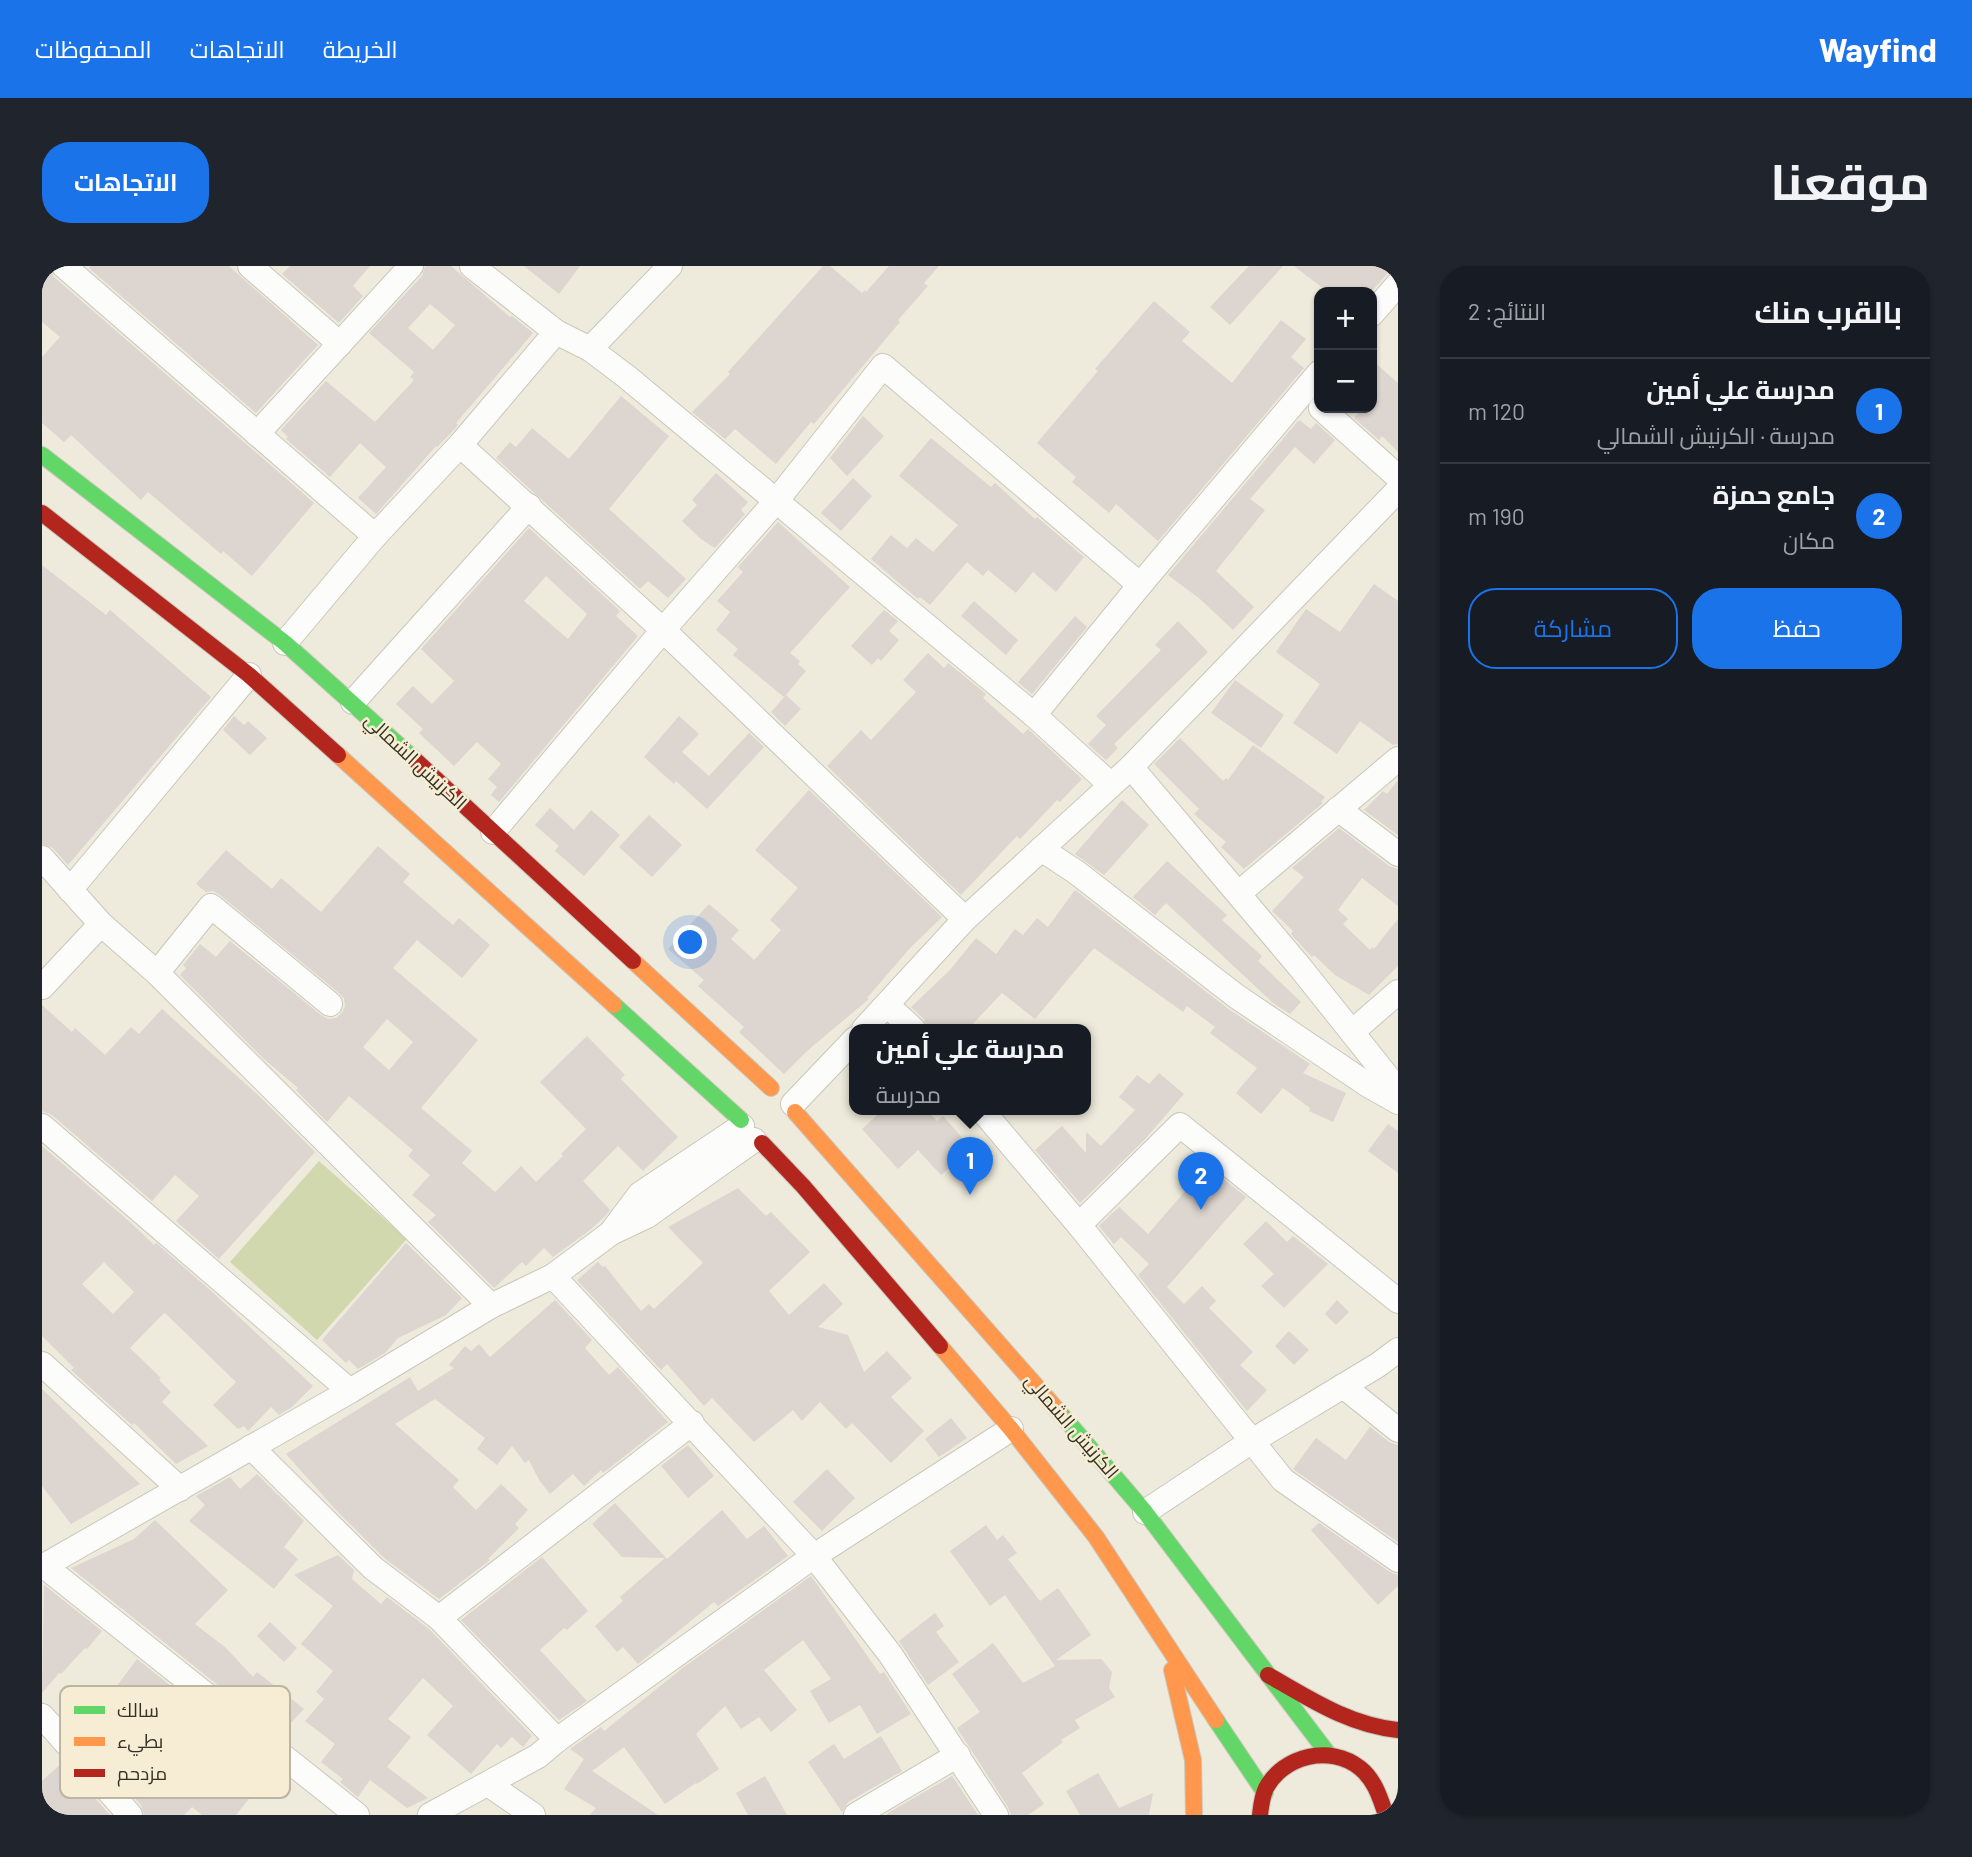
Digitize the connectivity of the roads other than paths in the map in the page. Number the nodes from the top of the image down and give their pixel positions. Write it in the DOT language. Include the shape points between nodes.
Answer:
graph roads {
  1 [pos="64,266"];
  2 [pos="250,266"];
  3 [pos="411,266"];
  4 [pos="472,266"];
  5 [pos="662,269"];
  6 [pos="1398,284"];
  7 [pos="1377,308"];
  8 [pos="556,332"];
  9 [pos="340,344"];
  10 [pos="590,349"];
  11 [pos="1314,397"];
  12 [pos="1334,413"];
  13 [pos="257,434"];
  14 [pos="460,445"];
  15 [pos="42,455"];
  16 [pos="1398,477"];
  17 [pos="1398,491"];
  18 [pos="777,500"];
  19 [pos="529,506"];
  20 [pos="42,513"];
  21 [pos="375,536"];
  22 [pos="1140,585"];
  23 [pos="663,630"];
  24 [pos="285,643"];
  25 [pos="249,675"];
  26 [pos="353,702"];
  27 [pos="1034,715"];
  28 [pos="1398,759"];
  29 [pos="1131,767"];
  30 [pos="1110,784"];
  31 [pos="1339,809"];
  32 [pos="493,832"];
  33 [pos="1041,849"];
  34 [pos="1398,854"];
  35 [pos="42,858"];
  36 [pos="70,890"];
  37 [pos="1239,893"];
  38 [pos="965,919"];
  39 [pos="101,924"];
  40 [pos="157,973"];
  41 [pos="42,987"];
  42 [pos="1398,992"];
  43 [pos="330,1004"];
  44 [pos="887,1005"];
  45 [pos="869,1024"];
  46 [pos="908,1024"];
  47 [pos="1352,1032"];
  48 [pos="849,1046"];
  49 [pos="771,1088"];
  50 [pos="1398,1090"];
  51 [pos="1398,1102"];
  52 [pos="794,1108"];
  53 [pos="986,1115"];
  54 [pos="42,1126"];
  55 [pos="792,1129"];
  56 [pos="750,1132"];
  57 [pos="779,1141"];
  58 [pos="1079,1225"];
  59 [pos="553,1276"];
  60 [pos="1398,1301"];
  61 [pos="491,1306"];
  62 [pos="1398,1350"];
  63 [pos="42,1364"];
  64 [pos="1343,1386"];
  65 [pos="349,1391"];
  66 [pos="692,1423"];
  67 [pos="1012,1429"];
  68 [pos="1398,1430"];
  69 [pos="1252,1441"];
  70 [pos="251,1447"];
  71 [pos="180,1489"];
  72 [pos="1145,1511"];
  73 [pos="814,1556"];
  74 [pos="1398,1560"];
  75 [pos="43,1567"];
  76 [pos="439,1618"];
  77 [pos="1166,1647"];
  78 [pos="1268,1675"];
  79 [pos="194,1686"];
  80 [pos="42,1716"];
  81 [pos="1398,1730"];
  82 [pos="60,1736"];
  83 [pos="557,1740"];
  84 [pos="958,1755"];
  85 [pos="1329,1755"];
  86 [pos="1377,1757"];
  87 [pos="290,1762"];
  88 [pos="1356,1764"];
  89 [pos="488,1784"];
  90 [pos="115,1798"];
  91 [pos="1258,1808"];
  92 [pos="130,1815"];
  93 [pos="357,1815"];
  94 [pos="430,1815"];
  95 [pos="533,1815"];
  96 [pos="856,1815"];
  97 [pos="996,1815"];
  98 [pos="1194,1815"];
  99 [pos="1386,1815"];
  1 -- 13 [label="street"];
  2 -- 9 [label="street"];
  3 -- 9 [label="street"];
  4 -- 8 [label="street"];
  5 -- 10 [label="street"];
  6 -- 7 [label="street"];
  8 -- 10 [label="street"];
  8 -- 14 [label="street"];
  9 -- 13 [label="street"];
  10 -- 18 [label="street"];
  11 -- 22 [label="street"];
  12 -- 16 [label="street"];
  13 -- 21 [label="street"];
  14 -- 19 [label="street"];
  14 -- 21 [label="street"];
  15 -- 24 [label="main road, الكرنيش الشمالي"];
  17 -- 29 [label="street"];
  18 -- 22 [label="street" via="883,366"];
  18 -- 23 [label="street"];
  18 -- 27 [label="street"];
  19 -- 23 [label="street"];
  19 -- 26 [label="street"];
  20 -- 25 [label="main road"];
  21 -- 24 [label="street"];
  22 -- 27 [label="street"];
  23 -- 32 [label="street"];
  23 -- 38 [label="street"];
  24 -- 26 [label="main road, الكرنيش الشمالي"];
  25 -- 36 [label="street"];
  25 -- 56 [label="main road"];
  26 -- 32 [label="main road, الكرنيش الشمالي"];
  27 -- 30 [label="street"];
  28 -- 31 [label="street"];
  29 -- 30 [label="street"];
  29 -- 37 [label="street"];
  30 -- 33 [label="street"];
  31 -- 34 [label="street"];
  31 -- 37 [label="street"];
  32 -- 49 [label="main road, الكرنيش الشمالي"];
  33 -- 38 [label="street"];
  33 -- 51 [label="street" via="1236,996"];
  35 -- 36 [label="street"];
  36 -- 39 [label="street"];
  37 -- 47 [label="street"];
  38 -- 44 [label="street"];
  39 -- 40 [label="street"];
  39 -- 41 [label="street"];
  40 -- 43 [label="street" via="211,906"];
  40 -- 61 [label="street"];
  42 -- 47 [label="street"];
  44 -- 45 [label="street"];
  44 -- 46 [label="street"];
  47 -- 50 [label="street"];
  48 -- 52 [label="street"];
  49 -- 52 [label="main road, الكرنيش الشمالي" via="780,1091"];
  49 -- 56 [label="main road" via="749,1095 741,1107"];
  52 -- 55 [label="main road"];
  52 -- 72 [label="main road, الكرنيش الشمالي"];
  53 -- 58 [label="street"];
  54 -- 65 [label="street"];
  56 -- 57 [label="main road"];
  56 -- 59 [label="street" via="640,1194 611,1233"];
  56 -- 67 [label="main road" via="803,1186"];
  58 -- 60 [label="street" via="1180,1125"];
  58 -- 69 [label="street"];
  59 -- 61 [label="street"];
  59 -- 66 [label="street"];
  61 -- 65 [label="street"];
  62 -- 64 [label="street"];
  63 -- 71 [label="street"];
  64 -- 68 [label="street"];
  64 -- 69 [label="street"];
  65 -- 70 [label="street"];
  66 -- 73 [label="street"];
  66 -- 76 [label="street"];
  67 -- 73 [label="street"];
  67 -- 77 [label="main road" via="1096,1537"];
  69 -- 72 [label="street"];
  69 -- 74 [label="street" via="1283,1480"];
  70 -- 71 [label="street"];
  70 -- 76 [label="street" via="373,1568"];
  71 -- 75 [label="street"];
  72 -- 78 [label="main road, الكرنيش الشمالي"];
  73 -- 83 [label="street"];
  73 -- 84 [label="street" via="890,1654"];
  75 -- 79 [label="street"];
  76 -- 83 [label="street"];
  77 -- 91 [label="main road"];
  77 -- 98 [label="main road" via="1189,1734 1196,1781"];
  78 -- 81 [label="main road" via="1353,1722"];
  78 -- 85 [label="main road, الكرنيش الشمالي"];
  80 -- 82 [label="street"];
  83 -- 89 [label="street"];
  84 -- 96 [label="street"];
  84 -- 97 [label="street"];
  85 -- 88 [label="main road"];
  85 -- 91 [label="main road" via="1299,1758 1280,1770"];
  86 -- 88 [label="main road"];
  87 -- 93 [label="street"];
  88 -- 99 [label="main road" via="1381,1794"];
  89 -- 94 [label="street"];
  89 -- 95 [label="street"];
  90 -- 92 [label="street"];
}
